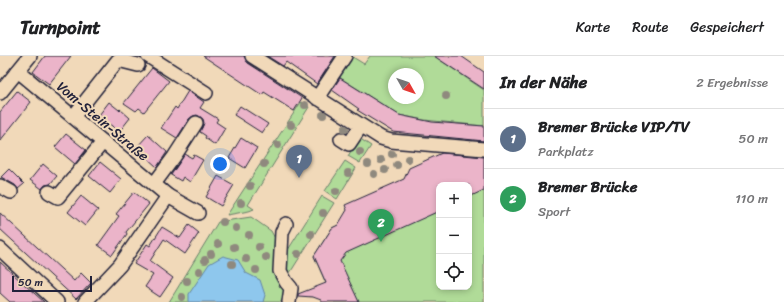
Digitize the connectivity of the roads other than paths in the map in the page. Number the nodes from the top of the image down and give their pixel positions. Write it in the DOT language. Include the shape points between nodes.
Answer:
graph roads {
  1 [pos="30,56"];
  2 [pos="148,56"];
  3 [pos="252,56"];
  4 [pos="345,56"];
  5 [pos="138,65"];
  6 [pos="18,71"];
  7 [pos="0,93"];
  8 [pos="206,93"];
  9 [pos="317,98"];
  10 [pos="73,117"];
  11 [pos="196,123"];
  12 [pos="361,126"];
  13 [pos="341,139"];
  14 [pos="103,142"];
  15 [pos="484,149"];
  16 [pos="154,184"];
  17 [pos="49,192"];
  18 [pos="168,196"];
  19 [pos="198,213"];
  20 [pos="286,224"];
  21 [pos="0,249"];
  22 [pos="57,302"];
  23 [pos="86,302"];
  24 [pos="290,302"];
  1 -- 6 [label="street"];
  2 -- 8 [label="street"];
  3 -- 9 [label="street"];
  4 -- 9 [label="street"];
  5 -- 10 [label="street" via="118,60"];
  6 -- 7 [label="street"];
  6 -- 10 [label="street, Vom-Stein-Straße"];
  9 -- 12 [label="street"];
  10 -- 14 [label="street, Vom-Stein-Straße"];
  11 -- 16 [label="street"];
  12 -- 13 [label="street" via="349,144"];
  12 -- 15 [label="street" via="381,138 392,141"];
  14 -- 16 [label="street, Vom-Stein-Straße"];
  14 -- 17 [label="street" via="58,197"];
  16 -- 18 [label="street, Vom-Stein-Straße"];
  18 -- 19 [label="street, Vom-Stein-Straße"];
  18 -- 23 [label="street" via="120,265"];
  20 -- 24 [label="street" via="282,232 280,271 291,288"];
  21 -- 22 [label="street"];
}
